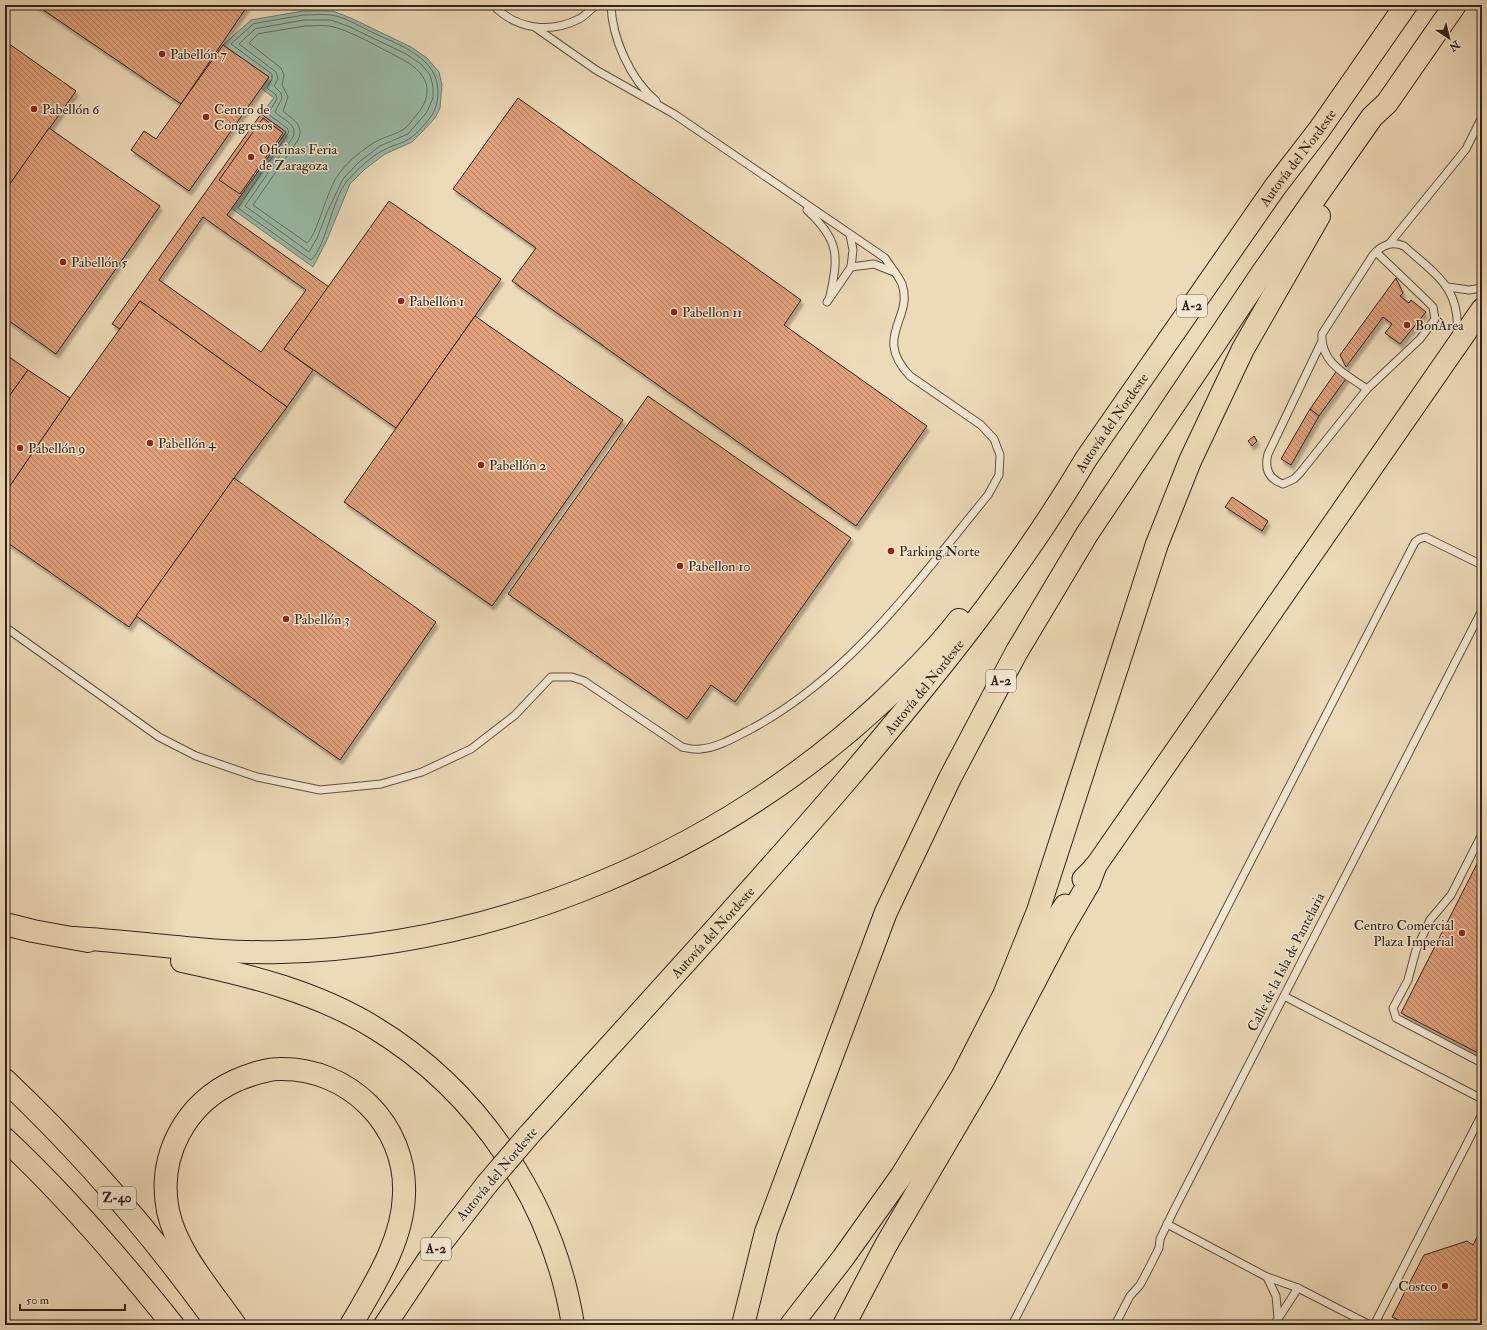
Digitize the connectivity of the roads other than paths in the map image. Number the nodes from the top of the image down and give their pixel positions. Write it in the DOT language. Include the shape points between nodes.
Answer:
graph roads {
  1 [pos="493,5"];
  2 [pos="596,5"];
  3 [pos="611,5"];
  4 [pos="1406,5"];
  5 [pos="1455,5"];
  6 [pos="536,28"];
  7 [pos="1387,103"];
  8 [pos="674,114"];
  9 [pos="1482,117"];
  10 [pos="790,195"];
  11 [pos="850,235"];
  12 [pos="1389,244"];
  13 [pos="1376,252"];
  14 [pos="851,267"];
  15 [pos="895,272"];
  16 [pos="1448,286"];
  17 [pos="1482,288"];
  18 [pos="1482,310"];
  19 [pos="1321,344"];
  20 [pos="1456,347"];
  21 [pos="1367,388"];
  22 [pos="1086,459"];
  23 [pos="1482,565"];
  24 [pos="1482,610"];
  25 [pos="5,627"];
  26 [pos="1482,834"];
  27 [pos="1096,867"];
  28 [pos="5,924"];
  29 [pos="74,938"];
  30 [pos="1004,995"];
  31 [pos="1284,996"];
  32 [pos="1482,1063"];
  33 [pos="5,1080"];
  34 [pos="1482,1099"];
  35 [pos="1482,1114"];
  36 [pos="5,1139"];
  37 [pos="1167,1224"];
  38 [pos="1267,1277"];
  39 [pos="1298,1288"];
  40 [pos="1276,1322"];
  41 [pos="173,1325"];
  42 [pos="218,1325"];
  43 [pos="235,1325"];
  44 [pos="351,1325"];
  45 [pos="385,1325"];
  46 [pos="573,1325"];
  47 [pos="743,1325"];
  48 [pos="791,1325"];
  49 [pos="844,1325"];
  50 [pos="1012,1325"];
  51 [pos="1115,1325"];
  52 [pos="1370,1325"];
  53 [pos="1374,1325"];
  1 -- 6 [label="lane" via="501,14 517,23"];
  2 -- 6 [label="lane" via="580,18 559,27"];
  3 -- 8 [label="lane" via="619,44 634,75 652,97"];
  4 -- 22 [label="highway, Autovía del Nordeste / A-2" via="1319,130 1275,187"];
  5 -- 7 [label="highway, A-2"];
  6 -- 8 [label="lane" via="596,70"];
  7 -- 30 [label="highway" via="1382,123 1334,192 1268,302 1227,381 1190,461 1157,544 1038,911"];
  7 -- 47 [label="highway, A-2" via="1372,117 1263,272 1087,534 1016,653 950,778 886,912 766,1232"];
  8 -- 10 [label="lane"];
  9 -- 12 [label="lane" via="1466,150"];
  10 -- 11 [label="lane"];
  10 -- 14 [label="lane" via="821,224 832,241 836,269 829,299"];
  11 -- 14 [label="lane" via="853,250"];
  11 -- 15 [label="lane" via="885,258"];
  12 -- 13 [label="lane" via="1380,247"];
  12 -- 16 [label="lane" via="1404,246"];
  13 -- 19 [label="lane" via="1324,329"];
  13 -- 21 [label="lane" via="1433,307 1435,319 1420,340"];
  14 -- 15 [label="lane" via="874,264"];
  15 -- 25 [label="lane" via="902,284 903,300 893,338 894,352 900,365 910,376 981,425 994,439 1000,455 999,475 988,494 888,617 846,659 810,691 777,715 718,745 699,749 682,747 584,681 572,677 551,677 516,715 470,749 422,772 380,784 320,790 257,777 196,756 159,737"];
  16 -- 17 [label="lane" via="1468,290"];
  16 -- 20 [label="lane" via="1455,301 1458,317"];
  18 -- 20 [label="main road"];
  19 -- 21 [label="lane" via="1325,354 1336,367"];
  19 -- 21 [label="lane" via="1268,454 1265,463 1271,477 1283,484 1294,479"];
  20 -- 27 [label="main road"];
  22 -- 29 [label="highway" via="1054,492 953,628 913,671 852,729 760,799 692,839 613,878 532,909 450,930 366,946 228,953 184,950 126,941"];
  22 -- 45 [label="highway, Autovía del Nordeste / A-2, bridge" via="1060,503 993,598 902,714 783,854 487,1184 429,1259"];
  23 -- 50 [label="lane" via="1424,537 1415,542"];
  24 -- 31 [label="lane, Calle de la Isla de Pantelaria"];
  26 -- 32 [label="lane" via="1451,895 1430,920 1416,950 1408,980 1393,1008 1396,1018"];
  27 -- 30 [label="main road" via="1083,879"];
  27 -- 49 [label="highway" via="1060,931 988,1072 886,1245"];
  28 -- 29 [label="highway"];
  29 -- 46 [label="highway" via="205,966 294,990 338,1008 375,1028 415,1057 448,1084 473,1112 495,1138 520,1177 538,1208 554,1248 568,1296"];
  30 -- 48 [label="highway" via="959,1083 902,1175"];
  31 -- 34 [label="lane"];
  31 -- 37 [label="lane, Calle de la Isla de Pantelaria"];
  33 -- 42 [label="highway, Z-40" via="102,1179"];
  35 -- 53 [label="lane"];
  36 -- 41 [label="highway, Z-40" via="80,1214"];
  37 -- 38 [label="lane"];
  37 -- 51 [label="lane, Calle de la Isla de Pantelaria" via="1159,1248 1140,1285 1130,1296"];
  38 -- 39 [label="lane"];
  38 -- 40 [label="lane" via="1276,1296"];
  39 -- 40 [label="lane"];
  39 -- 52 [label="lane"];
  43 -- 44 [label="highway" via="192,1264 173,1227 168,1210 168,1162 177,1136 190,1115 205,1099 226,1085 250,1074 279,1068 302,1070 322,1076 355,1092 384,1121 402,1161 404,1195 394,1242"];
}
